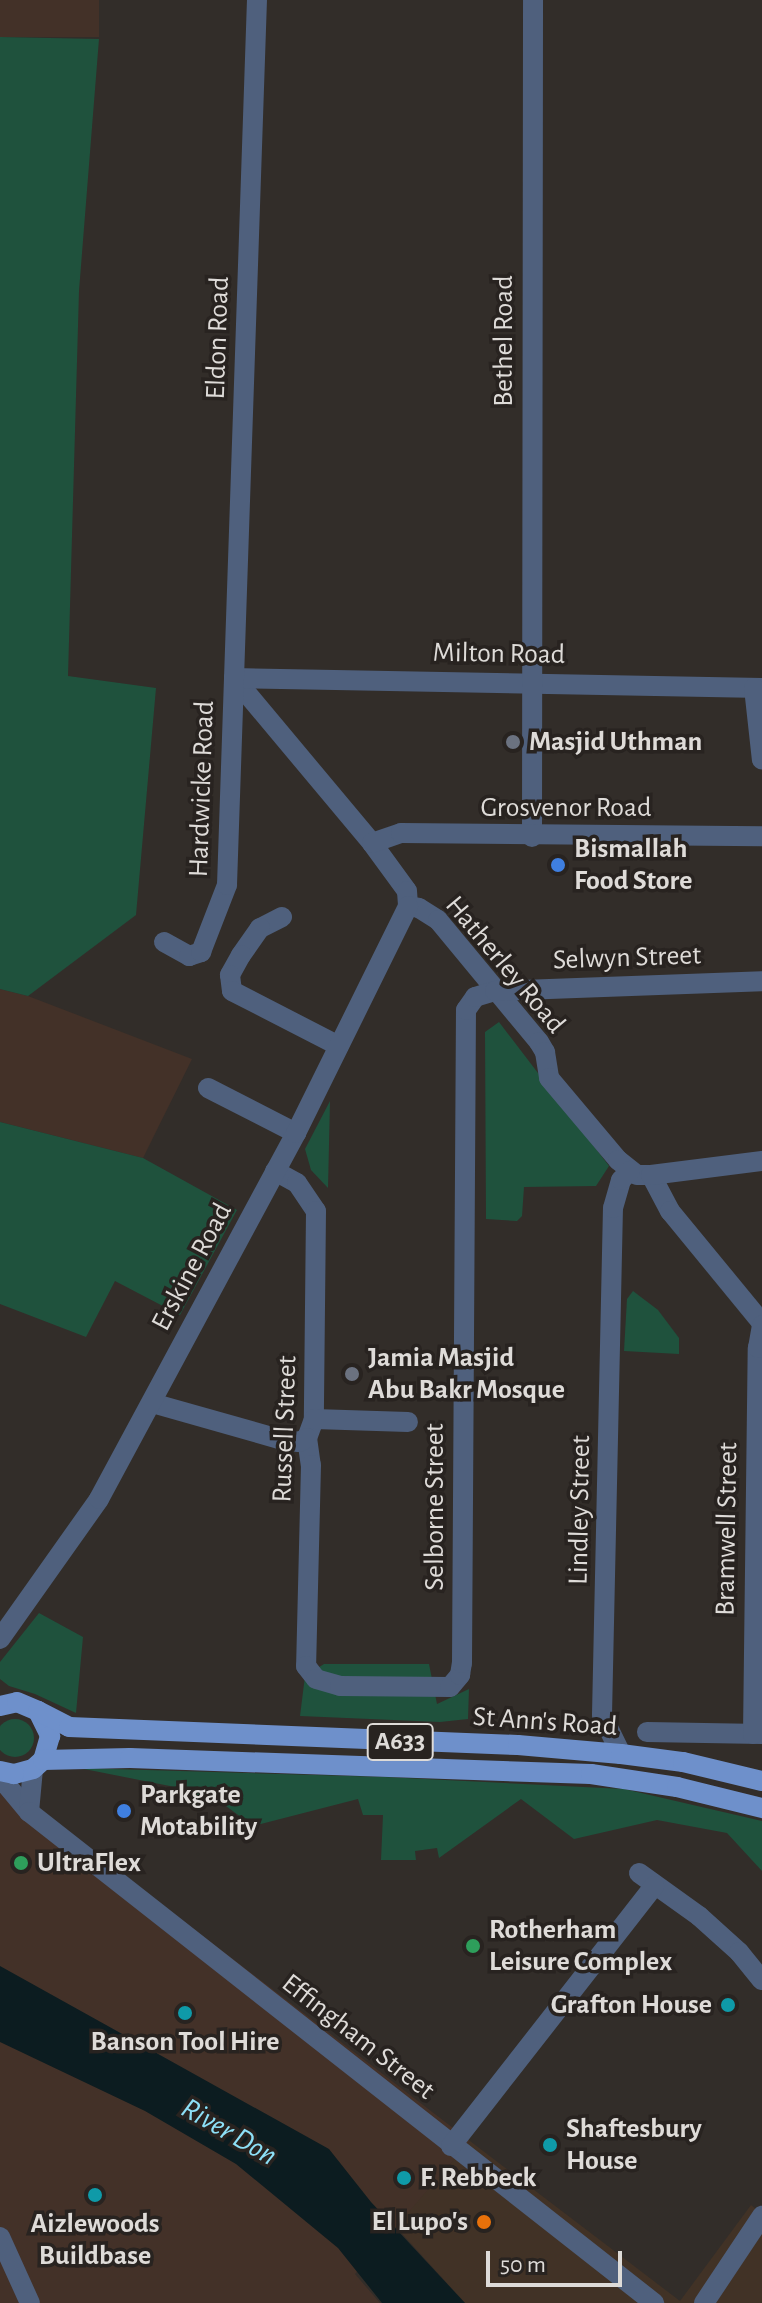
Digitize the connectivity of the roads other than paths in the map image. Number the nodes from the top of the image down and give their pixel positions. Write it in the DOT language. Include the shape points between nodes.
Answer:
graph roads {
  1 [pos="257,0"];
  2 [pos="533,0"];
  3 [pos="234,678"];
  4 [pos="532,683"];
  5 [pos="758,688"];
  6 [pos="762,760"];
  7 [pos="762,836"];
  8 [pos="532,837"];
  9 [pos="372,843"];
  10 [pos="408,906"];
  11 [pos="282,917"];
  12 [pos="164,942"];
  13 [pos="762,981"];
  14 [pos="495,991"];
  15 [pos="339,1046"];
  16 [pos="208,1088"];
  17 [pos="296,1133"];
  18 [pos="762,1161"];
  19 [pos="275,1171"];
  20 [pos="640,1173"];
  21 [pos="762,1324"];
  22 [pos="152,1403"];
  23 [pos="408,1422"];
  24 [pos="311,1429"];
  25 [pos="0,1639"];
  26 [pos="340,1686"];
  27 [pos="5,1701"];
  28 [pos="38,1711"];
  29 [pos="647,1732"];
  30 [pos="757,1734"];
  31 [pos="621,1754"];
  32 [pos="38,1764"];
  33 [pos="0,1771"];
  34 [pos="0,1777"];
  35 [pos="762,1781"];
  36 [pos="762,1808"];
  37 [pos="29,1812"];
  38 [pos="762,1980"];
  39 [pos="451,2146"];
  40 [pos="762,2216"];
  41 [pos="0,2237"];
  42 [pos="30,2303"];
  43 [pos="654,2303"];
  44 [pos="704,2303"];
  1 -- 3 [label="street, Eldon Road"];
  2 -- 4 [label="street, Bethel Road"];
  3 -- 4 [label="street, Milton Road"];
  3 -- 9 [label="street, Hatherley Road"];
  3 -- 12 [label="street, Hardwicke Road" via="225,898 201,952 189,956"];
  4 -- 5 [label="street, Milton Road"];
  4 -- 8 [label="street, Bethel Road"];
  5 -- 6 [label="street"];
  7 -- 8 [label="street, Grosvenor Road"];
  8 -- 9 [label="street, Grosvenor Road" via="401,833"];
  9 -- 10 [label="street, Hatherley Road" via="407,891"];
  10 -- 14 [label="street, Hatherley Road" via="438,920"];
  10 -- 15 [label="street, Erskine Road"];
  11 -- 15 [label="street" via="260,928 247,946 230,975 232,991"];
  13 -- 14 [label="street, Selwyn Street"];
  14 -- 20 [label="street, Hatherley Road" via="545,1052 549,1078"];
  14 -- 26 [label="street, Selborne Street" via="475,997 464,1021 461,1667 450,1687"];
  15 -- 17 [label="street, Erskine Road"];
  16 -- 17 [label="street"];
  17 -- 19 [label="street, Erskine Road"];
  18 -- 20 [label="street"];
  19 -- 22 [label="street, Erskine Road"];
  19 -- 24 [label="street, Russell Street" via="297,1183 316,1211"];
  20 -- 21 [label="street, Hatherley Road"];
  20 -- 31 [label="street, Lindley Street" via="621,1180 613,1208 602,1715"];
  21 -- 30 [label="street, Bramwell Street"];
  22 -- 24 [label="street" via="283,1440 299,1442"];
  22 -- 25 [label="street, Erskine Road" via="99,1499"];
  23 -- 24 [label="street"];
  24 -- 26 [label="street, Russell Street" via="306,1666 316,1679"];
  27 -- 28 [label="main road, St Ann's Road / A633"];
  28 -- 31 [label="main road, St Ann's Road / A633" via="69,1727"];
  28 -- 32 [label="main road" via="50,1736"];
  29 -- 30 [label="street, St Ann's Road"];
  31 -- 35 [label="main road, St Ann's Road / A633"];
  32 -- 33 [label="main road, St Ann's Road / A633" via="14,1774"];
  32 -- 36 [label="main road, St Ann's Road / A633" via="130,1758 591,1774 677,1787"];
  32 -- 37 [label="street"];
  34 -- 37 [label="street, Effingham Street"];
  37 -- 39 [label="street, Effingham Street"];
  38 -- 39 [label="street" via="699,1916 647,1879"];
  39 -- 43 [label="street, Effingham Street"];
  40 -- 44 [label="street"];
  41 -- 42 [label="street"];
}
